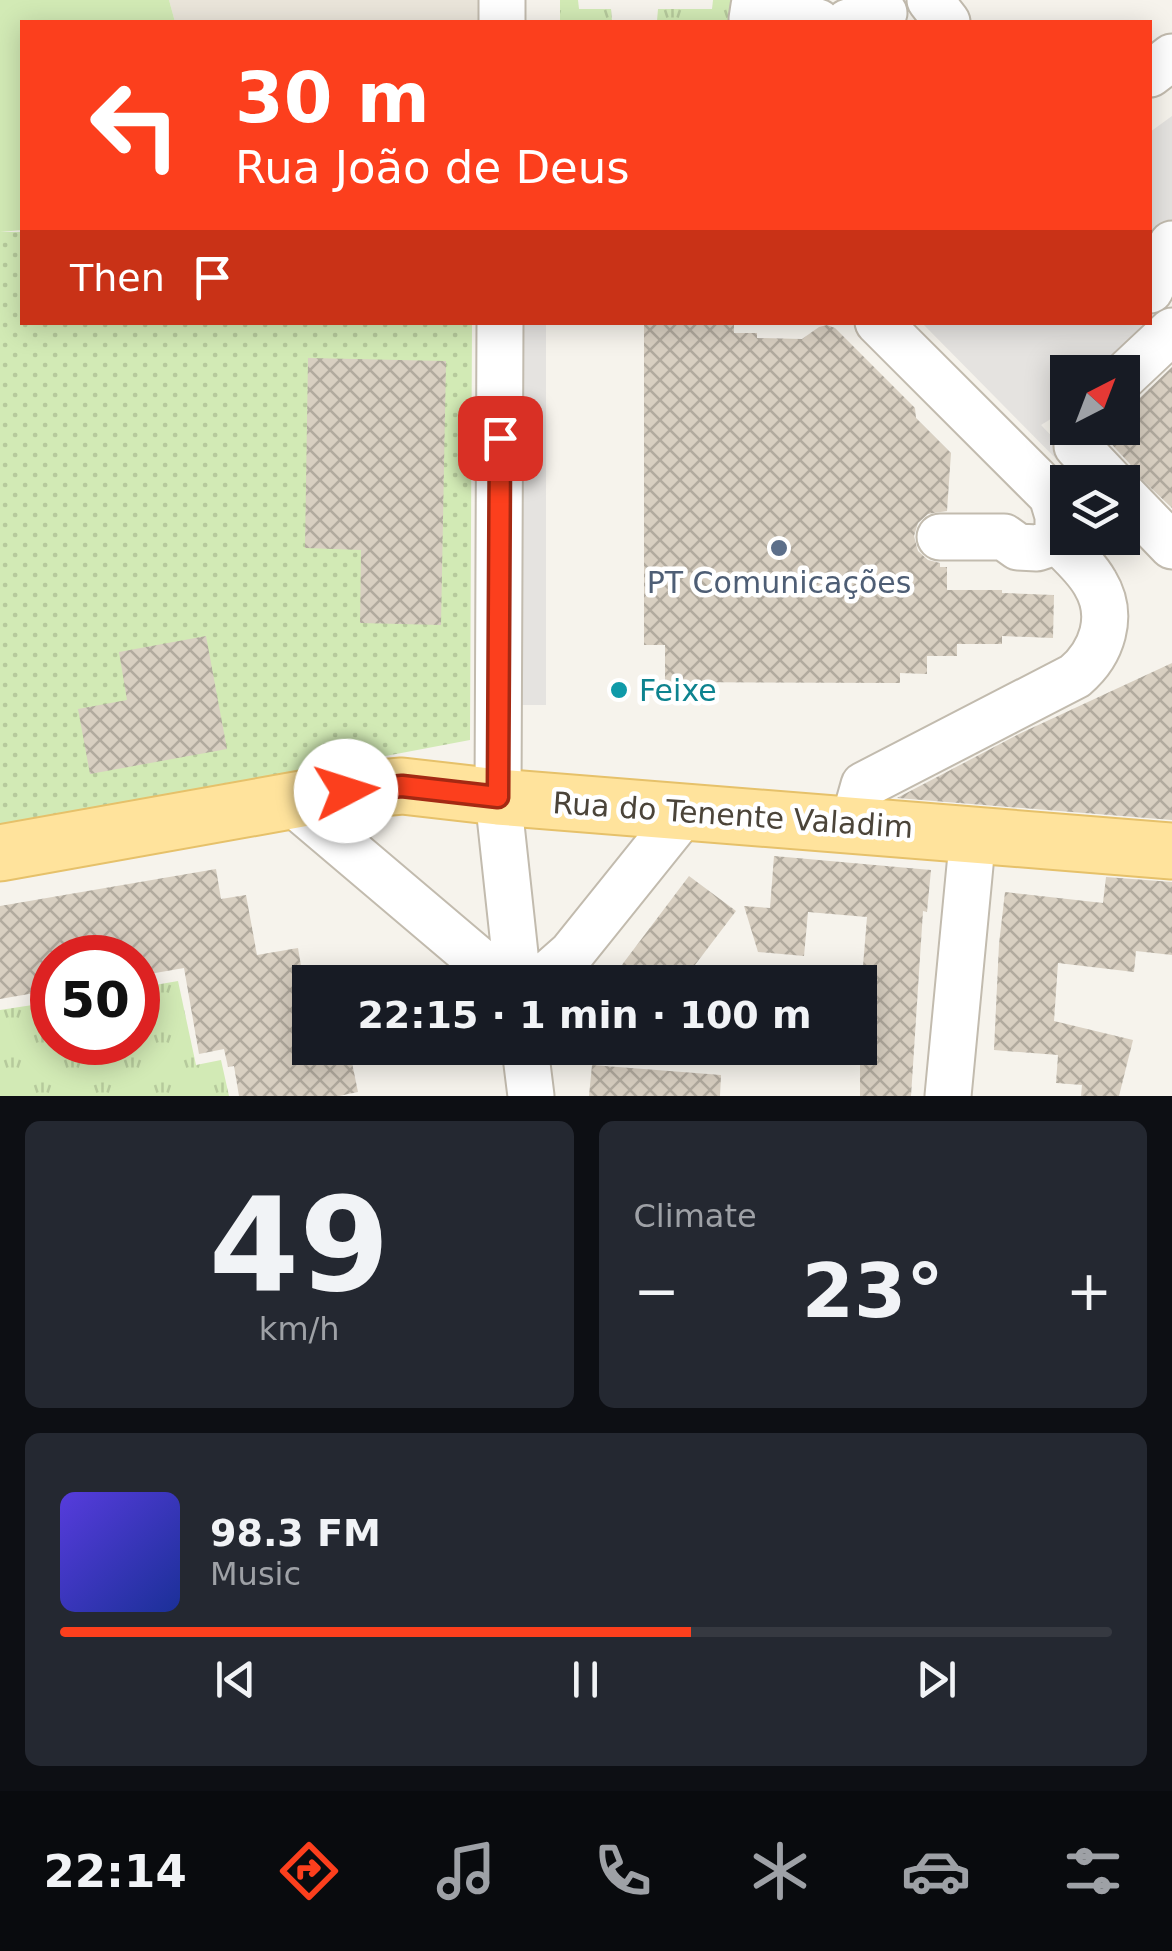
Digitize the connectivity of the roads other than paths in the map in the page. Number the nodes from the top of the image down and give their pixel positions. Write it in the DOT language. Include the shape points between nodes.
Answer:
graph roads {
  1 [pos="930,0"];
  2 [pos="752,19"];
  3 [pos="810,20"];
  4 [pos="945,20"];
  5 [pos="1172,244"];
  6 [pos="1152,286"];
  7 [pos="500,325"];
  8 [pos="881,325"];
  9 [pos="1133,325"];
  10 [pos="1172,331"];
  11 [pos="1126,355"];
  12 [pos="1140,362"];
  13 [pos="1077,445"];
  14 [pos="1095,465"];
  15 [pos="1140,513"];
  16 [pos="1038,544"];
  17 [pos="1172,546"];
  18 [pos="940,549"];
  19 [pos="498,797"];
  20 [pos="292,802"];
  21 [pos="685,812"];
  22 [pos="853,824"];
  23 [pos="973,834"];
  24 [pos="1172,851"];
  25 [pos="0,852"];
  26 [pos="485,965"];
  27 [pos="513,965"];
  28 [pos="558,965"];
  29 [pos="528,1065"];
  30 [pos="531,1096"];
  31 [pos="948,1096"];
  1 -- 4 [label="street"];
  2 -- 3 [label="street" via="754,6"];
  5 -- 6 [label="street"];
  7 -- 19 [label="street"];
  8 -- 16 [label="street" via="1052,496 1058,516"];
  9 -- 11 [label="street"];
  10 -- 12 [label="street"];
  13 -- 14 [label="street"];
  15 -- 17 [label="street"];
  16 -- 18 [label="street" via="1004,537"];
  16 -- 22 [label="street" via="1096,584 1105,618 1088,665 864,785"];
  19 -- 20 [label="main road, Rua do Tenente Valadim" via="402,786"];
  19 -- 21 [label="main road, Rua do Tenente Valadim"];
  19 -- 27 [label="street"];
  20 -- 25 [label="main road, Rua do Tenente Valadim"];
  20 -- 26 [label="street"];
  21 -- 22 [label="main road, Rua do Tenente Valadim"];
  21 -- 28 [label="street"];
  22 -- 23 [label="main road, Rua do Tenente Valadim"];
  23 -- 24 [label="main road, Rua do Tenente Valadim"];
  23 -- 31 [label="street"];
  29 -- 30 [label="street"];
}
